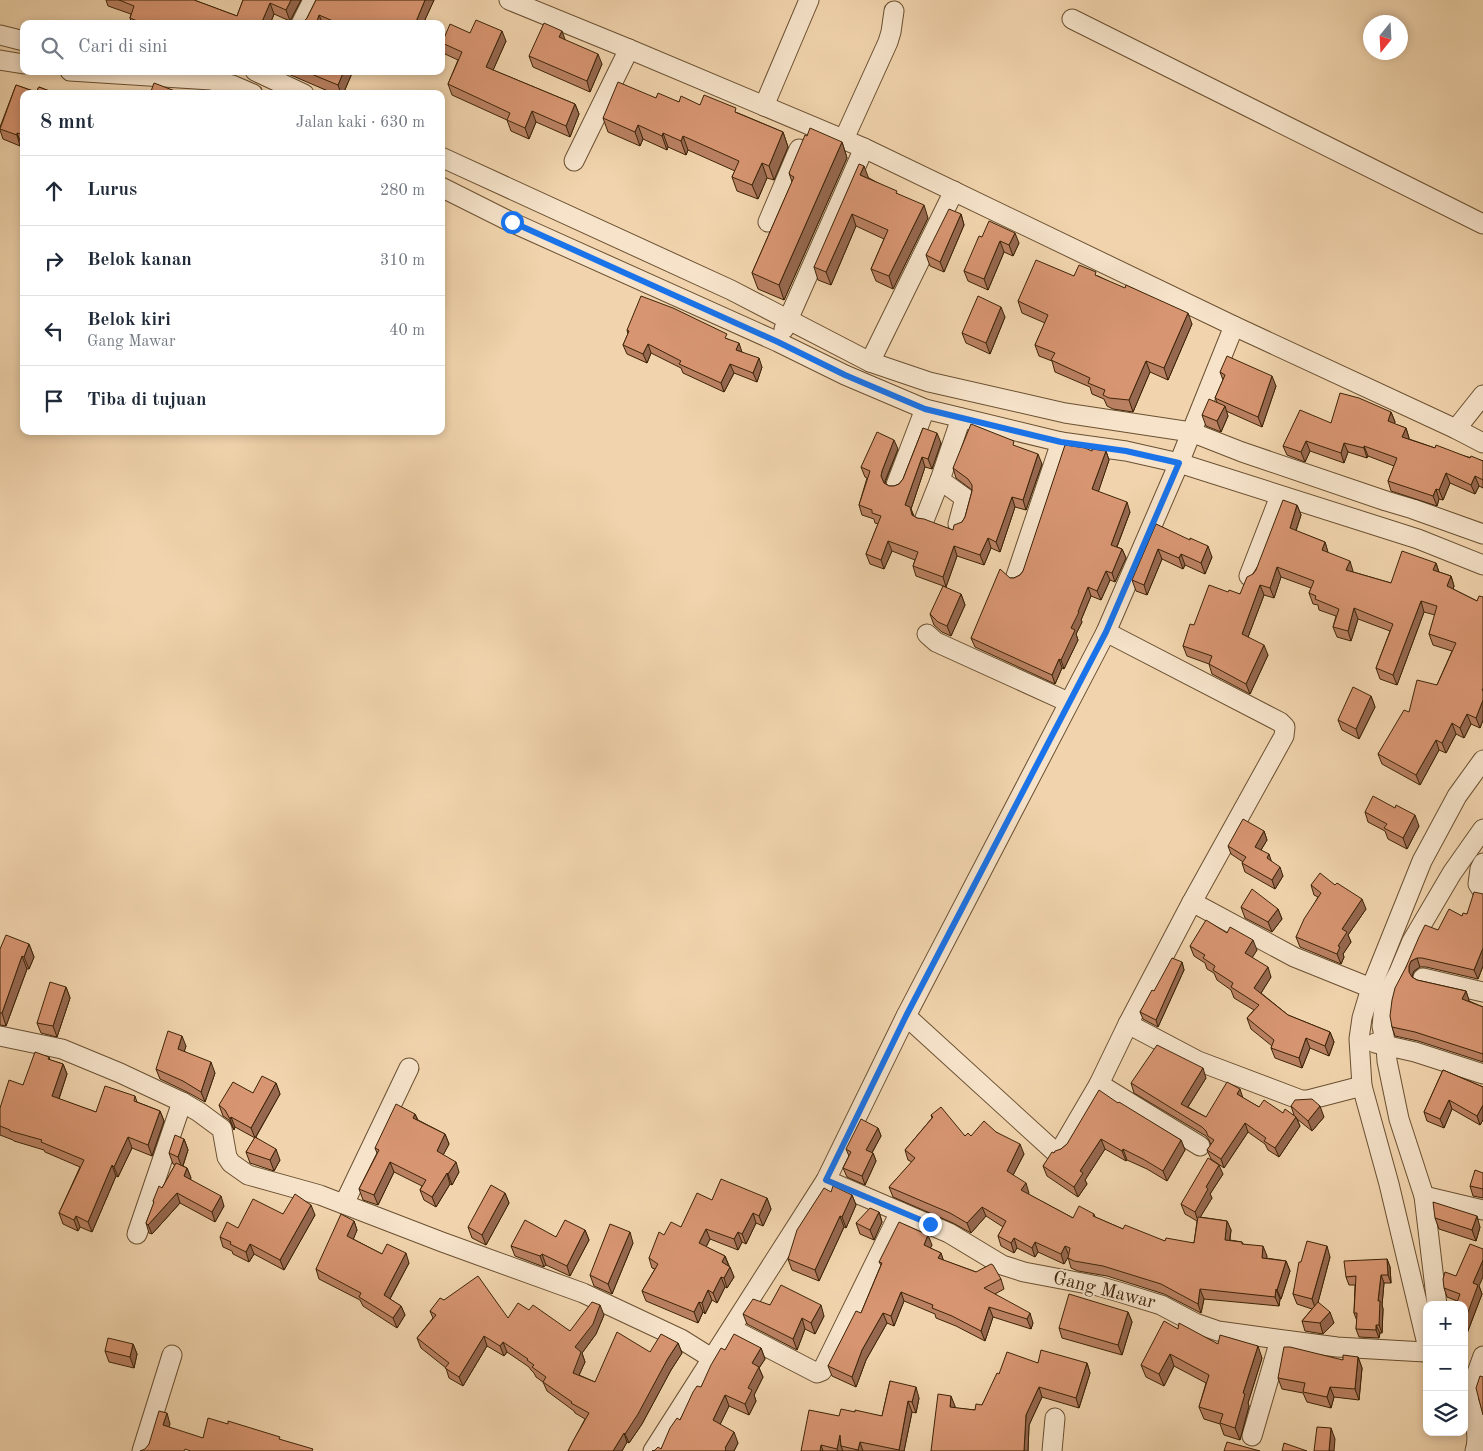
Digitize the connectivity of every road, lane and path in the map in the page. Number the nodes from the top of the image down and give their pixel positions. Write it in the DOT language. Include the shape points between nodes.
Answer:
graph roads {
  1 [pos="313,0"];
  2 [pos="509,0"];
  3 [pos="809,0"];
  4 [pos="894,11"];
  5 [pos="1072,19"];
  6 [pos="303,20"];
  7 [pos="0,35"];
  8 [pos="20,40"];
  9 [pos="629,48"];
  10 [pos="0,60"];
  11 [pos="20,63"];
  12 [pos="133,75"];
  13 [pos="267,82"];
  14 [pos="244,90"];
  15 [pos="292,90"];
  16 [pos="764,106"];
  17 [pos="810,125"];
  18 [pos="844,139"];
  19 [pos="864,148"];
  20 [pos="445,159"];
  21 [pos="574,161"];
  22 [pos="445,189"];
  23 [pos="954,190"];
  24 [pos="768,222"];
  25 [pos="1483,224"];
  26 [pos="1234,326"];
  27 [pos="783,330"];
  28 [pos="844,362"];
  29 [pos="870,362"];
  30 [pos="1483,395"];
  31 [pos="925,409"];
  32 [pos="961,418"];
  33 [pos="1456,428"];
  34 [pos="1061,442"];
  35 [pos="1483,443"];
  36 [pos="1186,447"];
  37 [pos="1237,465"];
  38 [pos="940,480"];
  39 [pos="896,485"];
  40 [pos="1280,496"];
  41 [pos="925,518"];
  42 [pos="1408,522"];
  43 [pos="958,524"];
  44 [pos="1483,534"];
  45 [pos="1455,539"];
  46 [pos="1483,564"];
  47 [pos="1016,576"];
  48 [pos="1249,576"];
  49 [pos="1106,632"];
  50 [pos="927,634"];
  51 [pos="1068,702"];
  52 [pos="1483,760"];
  53 [pos="1483,829"];
  54 [pos="1483,863"];
  55 [pos="1483,892"];
  56 [pos="1192,902"];
  57 [pos="1423,978"];
  58 [pos="1371,988"];
  59 [pos="1483,992"];
  60 [pos="906,1016"];
  61 [pos="1128,1024"];
  62 [pos="0,1036"];
  63 [pos="1372,1042"];
  64 [pos="409,1068"];
  65 [pos="1483,1074"];
  66 [pos="1099,1084"];
  67 [pos="1362,1086"];
  68 [pos="182,1102"];
  69 [pos="1200,1146"];
  70 [pos="826,1180"];
  71 [pos="1424,1196"];
  72 [pos="344,1204"];
  73 [pos="1483,1210"];
  74 [pos="900,1212"];
  75 [pos="136,1234"];
  76 [pos="1437,1301"];
  77 [pos="1423,1327"];
  78 [pos="732,1329"];
  79 [pos="1280,1340"];
  80 [pos="1423,1352"];
  81 [pos="172,1354"];
  82 [pos="1483,1356"];
  83 [pos="713,1359"];
  84 [pos="1467,1391"];
  85 [pos="1468,1399"];
  86 [pos="1055,1418"];
  87 [pos="1252,1436"];
  88 [pos="142,1451"];
  89 [pos="653,1451"];
  90 [pos="1052,1451"];
  91 [pos="1475,1451"];
  1 -- 6 [label="street"];
  2 -- 9 [label="street"];
  3 -- 16 [label="street"];
  4 -- 18 [label="street" via="888,42"];
  5 -- 25 [label="street"];
  7 -- 8 [label="street"];
  9 -- 16 [label="street"];
  9 -- 21 [label="street"];
  10 -- 11 [label="street"];
  12 -- 14 [label="street" via="211,80"];
  13 -- 15 [label="street"];
  16 -- 17 [label="street"];
  17 -- 18 [label="street"];
  17 -- 24 [label="street"];
  18 -- 19 [label="street"];
  19 -- 23 [label="street"];
  19 -- 27 [label="street"];
  20 -- 27 [label="street" via="730,290"];
  22 -- 27 [label="street" via="512,222"];
  23 -- 26 [label="street"];
  23 -- 29 [label="street"];
  26 -- 33 [label="street"];
  26 -- 36 [label="street"];
  27 -- 28 [label="street"];
  27 -- 28 [label="street"];
  28 -- 29 [label="street"];
  28 -- 31 [label="street"];
  29 -- 36 [label="street" via="929,382 1065,413"];
  30 -- 33 [label="street"];
  31 -- 32 [label="street"];
  31 -- 39 [label="street"];
  32 -- 34 [label="street"];
  32 -- 38 [label="street"];
  33 -- 35 [label="street"];
  34 -- 36 [label="street" via="1126,451"];
  34 -- 47 [label="street"];
  36 -- 37 [label="street"];
  36 -- 37 [label="street"];
  36 -- 49 [label="street"];
  37 -- 40 [label="street"];
  37 -- 42 [label="street" via="1386,501"];
  38 -- 41 [label="street"];
  38 -- 43 [label="street" via="965,498"];
  40 -- 42 [label="street"];
  40 -- 48 [label="street"];
  42 -- 45 [label="street"];
  42 -- 45 [label="street"];
  44 -- 45 [label="street"];
  45 -- 46 [label="street"];
  49 -- 51 [label="street"];
  49 -- 56 [label="street" via="1280,722 1284,727 1284,736"];
  50 -- 51 [label="street" via="936,642"];
  51 -- 60 [label="street"];
  52 -- 58 [label="street" via="1457,796 1422,861"];
  53 -- 63 [label="street" via="1452,873 1412,941 1388,993 1382,1026"];
  54 -- 55 [label="street" via="1478,884"];
  56 -- 58 [label="street" via="1294,957"];
  56 -- 61 [label="street"];
  57 -- 59 [label="street"];
  58 -- 63 [label="street" via="1362,1018"];
  60 -- 66 [label="street" via="1054,1151 1060,1149"];
  60 -- 70 [label="street"];
  61 -- 66 [label="street"];
  61 -- 67 [label="street" via="1198,1061 1302,1100"];
  62 -- 68 [label="street" via="62,1049"];
  63 -- 65 [label="street"];
  63 -- 67 [label="street"];
  63 -- 71 [label="street" via="1387,1061 1399,1119"];
  64 -- 72 [label="street"];
  66 -- 69 [label="street"];
  67 -- 77 [label="street" via="1390,1184"];
  68 -- 72 [label="street" via="222,1129 227,1157 240,1170"];
  68 -- 75 [label="street"];
  70 -- 74 [label="street, Gang Mawar"];
  70 -- 78 [label="street"];
  71 -- 73 [label="street"];
  71 -- 76 [label="street"];
  72 -- 83 [label="street" via="583,1292 681,1339"];
  74 -- 78 [label="street" via="822,1371 817,1373"];
  74 -- 79 [label="street, Gang Mawar" via="949,1233 1002,1265 1119,1292 1161,1305 1218,1331"];
  78 -- 83 [label="street"];
  79 -- 80 [label="street, Gang Mawar"];
  79 -- 87 [label="street"];
  81 -- 88 [label="street"];
  82 -- 84 [label="street"];
  83 -- 89 [label="street"];
  85 -- 91 [label="street" via="1473,1413"];
  86 -- 90 [label="street"];
}
